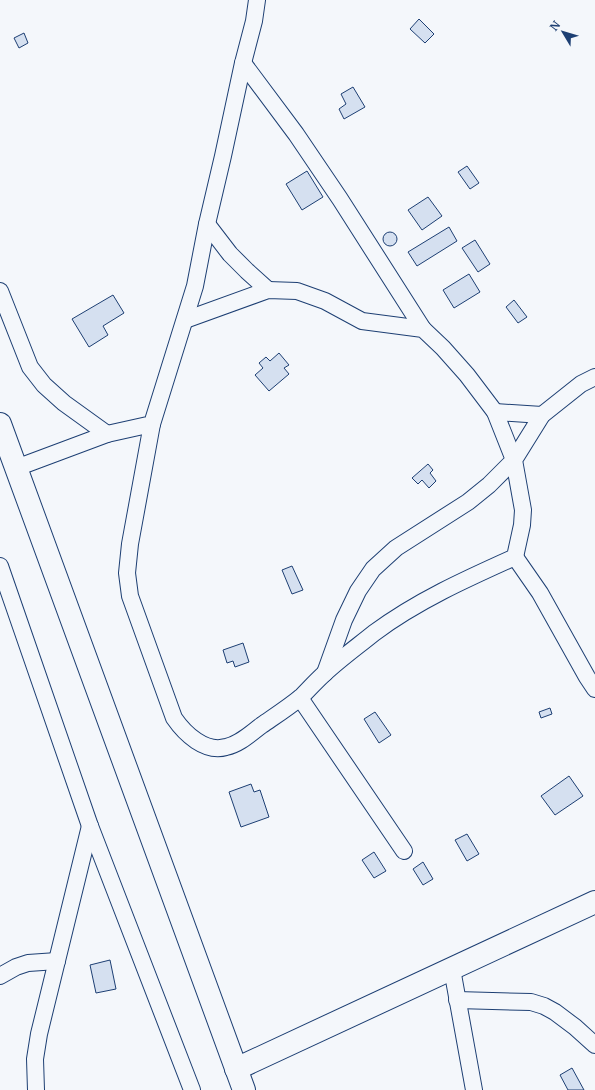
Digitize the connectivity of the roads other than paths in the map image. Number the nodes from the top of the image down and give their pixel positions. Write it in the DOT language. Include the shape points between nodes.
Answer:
graph roads {
  1 [pos="257,0"];
  2 [pos="243,63"];
  3 [pos="207,224"];
  4 [pos="268,290"];
  5 [pos="0,291"];
  6 [pos="185,320"];
  7 [pos="423,329"];
  8 [pos="595,377"];
  9 [pos="495,412"];
  10 [pos="542,415"];
  11 [pos="0,424"];
  12 [pos="152,424"];
  13 [pos="106,434"];
  14 [pos="514,460"];
  15 [pos="16,468"];
  16 [pos="515,557"];
  17 [pos="0,566"];
  18 [pos="325,673"];
  19 [pos="595,689"];
  20 [pos="300,698"];
  21 [pos="90,826"];
  22 [pos="404,851"];
  23 [pos="595,902"];
  24 [pos="57,961"];
  25 [pos="452,969"];
  26 [pos="0,976"];
  27 [pos="457,1000"];
  28 [pos="595,1045"];
  29 [pos="236,1069"];
  30 [pos="36,1090"];
  31 [pos="192,1090"];
  32 [pos="244,1090"];
  33 [pos="474,1090"];
  1 -- 2 [label="street"];
  2 -- 3 [label="street"];
  2 -- 7 [label="street" via="340,199"];
  3 -- 4 [label="street" via="230,254"];
  3 -- 6 [label="street" via="195,286"];
  4 -- 6 [label="street"];
  4 -- 7 [label="street" via="297,291 324,301 362,321"];
  5 -- 13 [label="street" via="30,367 44,385 64,403"];
  6 -- 12 [label="street"];
  7 -- 9 [label="street" via="467,375"];
  8 -- 10 [label="street" via="581,384"];
  9 -- 10 [label="street"];
  9 -- 14 [label="street"];
  10 -- 14 [label="street"];
  11 -- 15 [label="main road"];
  12 -- 13 [label="street"];
  12 -- 20 [label="street" via="127,573 130,596 174,718 184,731 200,743 214,749 225,748 238,743"];
  13 -- 15 [label="street"];
  14 -- 16 [label="street" via="523,510"];
  14 -- 18 [label="street" via="484,490 396,548 373,569 358,591 344,620"];
  15 -- 29 [label="main road"];
  16 -- 18 [label="street" via="452,586 413,608 375,633"];
  16 -- 19 [label="street" via="540,593"];
  17 -- 21 [label="street"];
  18 -- 20 [label="street"];
  20 -- 22 [label="street"];
  21 -- 24 [label="street"];
  21 -- 31 [label="street"];
  23 -- 25 [label="main road"];
  24 -- 26 [label="street" via="28,963"];
  24 -- 30 [label="street" via="39,1034"];
  25 -- 27 [label="street"];
  25 -- 29 [label="main road"];
  27 -- 28 [label="street" via="531,1002 544,1006"];
  27 -- 33 [label="street"];
  29 -- 32 [label="main road"];
}
